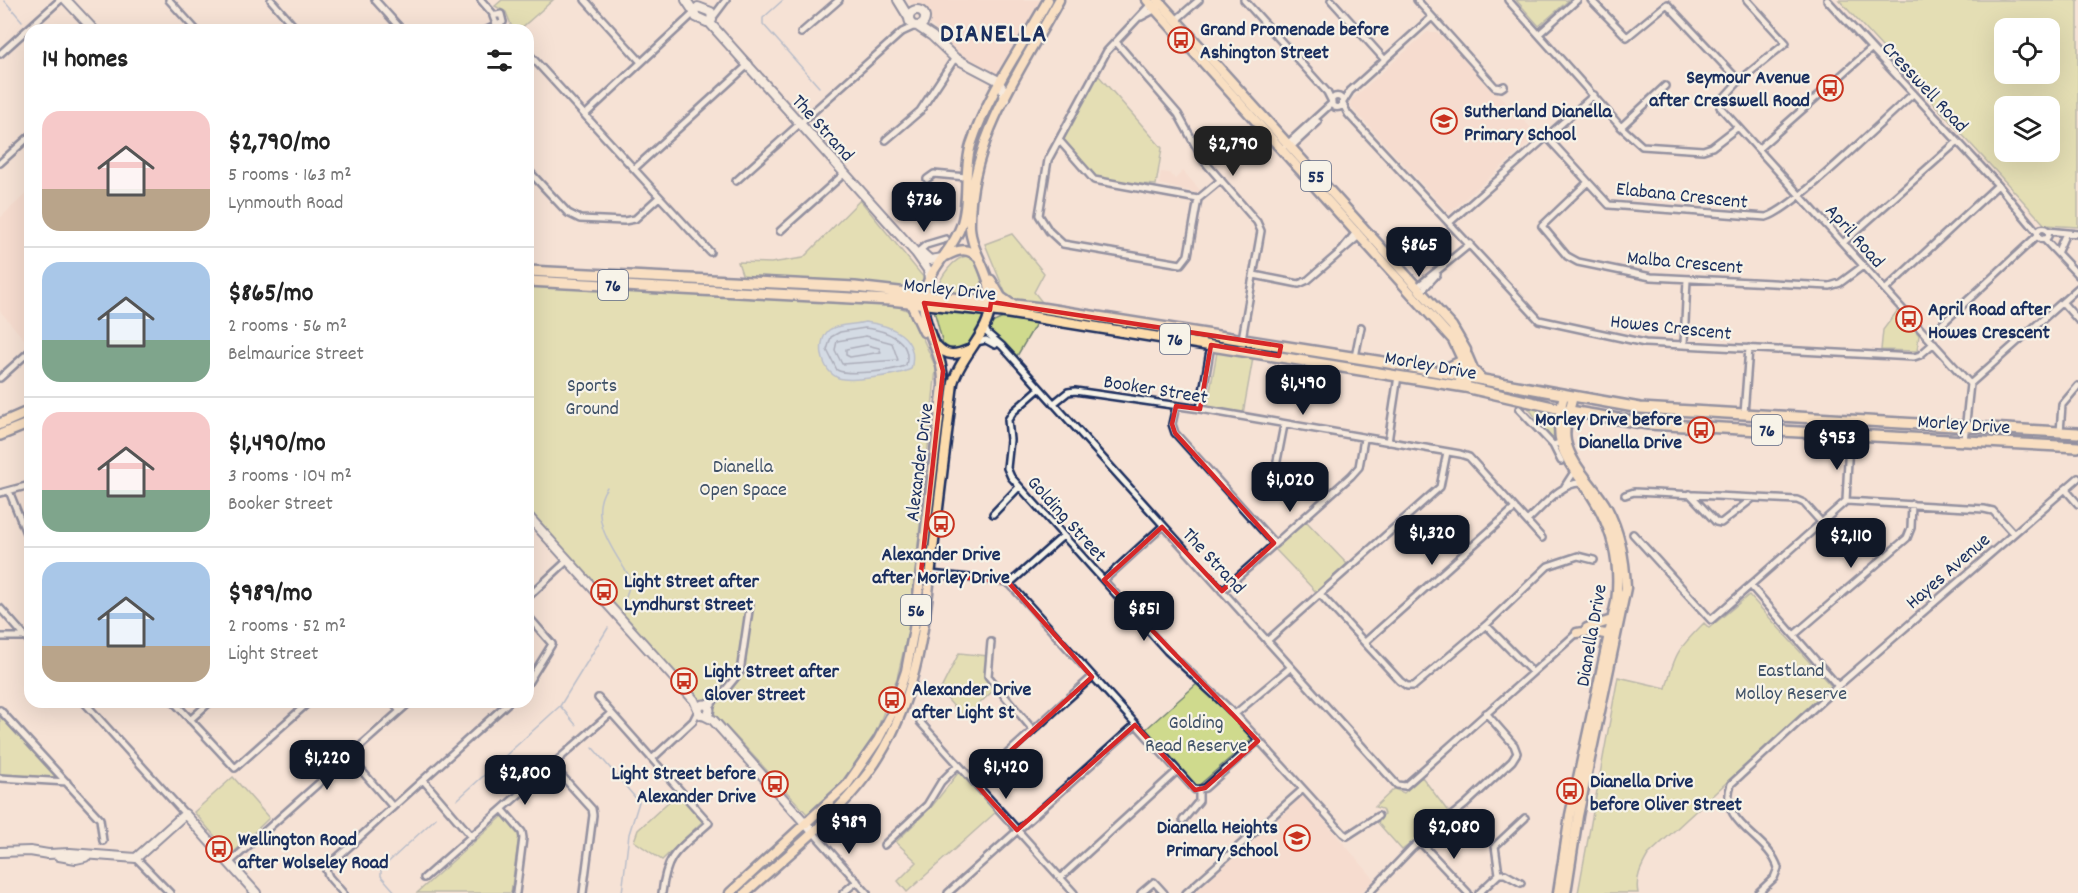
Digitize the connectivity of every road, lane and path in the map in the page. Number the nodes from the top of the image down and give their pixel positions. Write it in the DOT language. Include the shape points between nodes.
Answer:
graph roads {
  1 [pos="60,0"];
  2 [pos="66,0"];
  3 [pos="169,0"];
  4 [pos="271,0"];
  5 [pos="375,0"];
  6 [pos="481,0"];
  7 [pos="585,0"];
  8 [pos="686,0"];
  9 [pos="691,0"];
  10 [pos="726,0"];
  11 [pos="839,0"];
  12 [pos="900,0"];
  13 [pos="1048,0"];
  14 [pos="1059,0"];
  15 [pos="1199,0"];
  16 [pos="1244,0"];
  17 [pos="1331,0"];
  18 [pos="1417,0"];
  19 [pos="1508,0"];
  20 [pos="1577,0"];
  21 [pos="1591,0"];
  22 [pos="1747,0"];
  23 [pos="1827,0"];
  24 [pos="1155,3"];
  25 [pos="696,12"];
  26 [pos="911,16"];
  27 [pos="711,17"];
  28 [pos="1432,17"];
  29 [pos="496,20"];
  30 [pos="924,20"];
  31 [pos="1176,20"];
  32 [pos="33,24"];
  33 [pos="88,24"];
  34 [pos="191,24"];
  35 [pos="292,24"];
  36 [pos="397,24"];
  37 [pos="492,24"];
  38 [pos="500,24"];
  39 [pos="916,26"];
  40 [pos="24,32"];
  41 [pos="902,32"];
  42 [pos="801,33"];
  43 [pos="1539,34"];
  44 [pos="932,36"];
  45 [pos="1116,42"];
  46 [pos="1871,49"];
  47 [pos="0,54"];
  48 [pos="955,58"];
  49 [pos="534,59"];
  50 [pos="1385,60"];
  51 [pos="641,62"];
  52 [pos="748,65"];
  53 [pos="1016,80"];
  54 [pos="1739,81"];
  55 [pos="999,84"];
  56 [pos="1504,86"];
  57 [pos="1665,86"];
  58 [pos="1913,94"];
  59 [pos="1594,95"];
  60 [pos="1004,101"];
  61 [pos="1244,101"];
  62 [pos="1337,103"];
  63 [pos="586,114"];
  64 [pos="799,122"];
  65 [pos="1621,127"];
  66 [pos="1738,127"];
  67 [pos="1547,137"];
  68 [pos="886,140"];
  69 [pos="1059,140"];
  70 [pos="24,141"];
  71 [pos="1957,142"];
  72 [pos="1286,148"];
  73 [pos="1758,149"];
  74 [pos="0,163"];
  75 [pos="634,169"];
  76 [pos="845,173"];
  77 [pos="534,176"];
  78 [pos="966,177"];
  79 [pos="927,179"];
  80 [pos="1221,180"];
  81 [pos="736,181"];
  82 [pos="1588,182"];
  83 [pos="1998,186"];
  84 [pos="1799,195"];
  85 [pos="658,198"];
  86 [pos="1198,199"];
  87 [pos="1450,222"];
  88 [pos="780,231"];
  89 [pos="1361,231"];
  90 [pos="2064,233"];
  91 [pos="2042,234"];
  92 [pos="2078,234"];
  93 [pos="946,239"];
  94 [pos="1844,242"];
  95 [pos="1470,244"];
  96 [pos="2058,251"];
  97 [pos="710,252"];
  98 [pos="918,252"];
  99 [pos="943,258"];
  100 [pos="1863,266"];
  101 [pos="985,269"];
  102 [pos="534,271"];
  103 [pos="2078,274"];
  104 [pos="1254,275"];
  105 [pos="1687,279"];
  106 [pos="534,281"];
  107 [pos="928,281"];
  108 [pos="2078,288"];
  109 [pos="1886,289"];
  110 [pos="1416,292"];
  111 [pos="924,299"];
  112 [pos="910,302"];
  113 [pos="2063,303"];
  114 [pos="1011,304"];
  115 [pos="991,306"];
  116 [pos="2078,320"];
  117 [pos="984,326"];
  118 [pos="1361,327"];
  119 [pos="1928,337"];
  120 [pos="1242,339"];
  121 [pos="933,342"];
  122 [pos="1934,343"];
  123 [pos="1684,344"];
  124 [pos="1211,345"];
  125 [pos="971,346"];
  126 [pos="1749,348"];
  127 [pos="1004,350"];
  128 [pos="1280,351"];
  129 [pos="24,356"];
  130 [pos="1355,358"];
  131 [pos="1464,359"];
  132 [pos="1439,372"];
  133 [pos="1398,376"];
  134 [pos="0,378"];
  135 [pos="1481,379"];
  136 [pos="1463,382"];
  137 [pos="1970,384"];
  138 [pos="2078,386"];
  139 [pos="1039,389"];
  140 [pos="1569,395"];
  141 [pos="1053,404"];
  142 [pos="1176,406"];
  143 [pos="1200,409"];
  144 [pos="1519,409"];
  145 [pos="1565,410"];
  146 [pos="24,414"];
  147 [pos="1744,414"];
  148 [pos="1850,420"];
  149 [pos="0,424"];
  150 [pos="24,425"];
  151 [pos="1284,425"];
  152 [pos="1965,426"];
  153 [pos="2060,432"];
  154 [pos="2078,432"];
  155 [pos="1850,434"];
  156 [pos="0,435"];
  157 [pos="1364,439"];
  158 [pos="1964,441"];
  159 [pos="1388,442"];
  160 [pos="1559,443"];
  161 [pos="2078,447"];
  162 [pos="1447,452"];
  163 [pos="1278,460"];
  164 [pos="1561,461"];
  165 [pos="1574,472"];
  166 [pos="2078,478"];
  167 [pos="1581,483"];
  168 [pos="24,487"];
  169 [pos="1019,487"];
  170 [pos="1562,489"];
  171 [pos="2065,489"];
  172 [pos="9,491"];
  173 [pos="0,493"];
  174 [pos="1690,494"];
  175 [pos="1625,495"];
  176 [pos="1753,498"];
  177 [pos="1846,501"];
  178 [pos="1912,504"];
  179 [pos="2078,504"];
  180 [pos="1515,508"];
  181 [pos="993,514"];
  182 [pos="1527,521"];
  183 [pos="1821,522"];
  184 [pos="534,523"];
  185 [pos="1162,527"];
  186 [pos="24,528"];
  187 [pos="2012,532"];
  188 [pos="1633,534"];
  189 [pos="1063,536"];
  190 [pos="1542,538"];
  191 [pos="1274,543"];
  192 [pos="568,560"];
  193 [pos="1593,560"];
  194 [pos="926,573"];
  195 [pos="1104,580"];
  196 [pos="1010,584"];
  197 [pos="1751,586"];
  198 [pos="534,591"];
  199 [pos="1222,591"];
  200 [pos="1320,594"];
  201 [pos="750,604"];
  202 [pos="0,608"];
  203 [pos="1616,620"];
  204 [pos="534,623"];
  205 [pos="1486,625"];
  206 [pos="1594,630"];
  207 [pos="1577,633"];
  208 [pos="1609,634"];
  209 [pos="24,635"];
  210 [pos="1794,636"];
  211 [pos="0,637"];
  212 [pos="24,640"];
  213 [pos="1267,641"];
  214 [pos="991,642"];
  215 [pos="1365,642"];
  216 [pos="1614,652"];
  217 [pos="1604,661"];
  218 [pos="1290,668"];
  219 [pos="1532,672"];
  220 [pos="534,673"];
  221 [pos="1092,677"];
  222 [pos="1838,686"];
  223 [pos="598,698"];
  224 [pos="89,708"];
  225 [pos="179,708"];
  226 [pos="203,708"];
  227 [pos="302,708"];
  228 [pos="397,708"];
  229 [pos="403,708"];
  230 [pos="502,708"];
  231 [pos="0,710"];
  232 [pos="400,711"];
  233 [pos="705,711"];
  234 [pos="611,713"];
  235 [pos="1486,713"];
  236 [pos="1235,714"];
  237 [pos="190,720"];
  238 [pos="920,722"];
  239 [pos="1135,725"];
  240 [pos="1033,730"];
  241 [pos="1258,741"];
  242 [pos="349,756"];
  243 [pos="653,758"];
  244 [pos="552,765"];
  245 [pos="958,765"];
  246 [pos="1177,771"];
  247 [pos="0,778"];
  248 [pos="423,780"];
  249 [pos="67,782"];
  250 [pos="975,783"];
  251 [pos="1303,789"];
  252 [pos="1199,791"];
  253 [pos="393,807"];
  254 [pos="503,810"];
  255 [pos="185,814"];
  256 [pos="1378,816"];
  257 [pos="1525,818"];
  258 [pos="1183,819"];
  259 [pos="806,825"];
  260 [pos="1017,830"];
  261 [pos="813,832"];
  262 [pos="472,837"];
  263 [pos="103,841"];
  264 [pos="1420,843"];
  265 [pos="884,845"];
  266 [pos="0,852"];
  267 [pos="136,858"];
  268 [pos="229,863"];
  269 [pos="1498,874"];
  270 [pos="424,878"];
  271 [pos="1060,878"];
  272 [pos="856,881"];
  273 [pos="1521,883"];
  274 [pos="170,893"];
  275 [pos="255,893"];
  276 [pos="344,893"];
  277 [pos="516,893"];
  278 [pos="583,893"];
  279 [pos="662,893"];
  280 [pos="730,893"];
  281 [pos="745,893"];
  282 [pos="843,893"];
  283 [pos="867,893"];
  284 [pos="948,893"];
  285 [pos="1074,893"];
  286 [pos="1141,893"];
  287 [pos="1164,893"];
  288 [pos="1186,893"];
  289 [pos="1369,893"];
  290 [pos="1468,893"];
  291 [pos="1479,893"];
  292 [pos="1558,893"];
  293 [pos="1566,893"];
  294 [pos="1758,893"];
  1 -- 32 [label="street"];
  2 -- 33 [label="street"];
  3 -- 34 [label="street"];
  4 -- 35 [label="street"];
  5 -- 36 [label="street"];
  6 -- 29 [label="street"];
  7 -- 51 [label="street"];
  8 -- 25 [label="street"];
  9 -- 25 [label="street"];
  10 -- 27 [label="street"];
  11 -- 42 [label="street"];
  12 -- 26 [label="street"];
  13 -- 55 [label="main road, Alexander Drive / 56"];
  14 -- 53 [label="main road, Alexander Drive / 56"];
  15 -- 31 [label="street"];
  16 -- 62 [label="street, Howes Crescent"];
  17 -- 50 [label="street"];
  18 -- 28 [label="street"];
  19 -- 43 [label="street"];
  20 -- 43 [label="street"];
  21 -- 54 [label="street" via="1627,37 1667,4"];
  22 -- 54 [label="street" via="1786,43"];
  23 -- 46 [label="street, Cresswell Road"];
  24 -- 31 [label="main road, 55"];
  24 -- 45 [label="street"];
  24 -- 61 [label="main road, 55"];
  25 -- 27 [label="street"];
  25 -- 51 [label="street"];
  26 -- 30 [label="street" via="923,13"];
  26 -- 39 [label="street"];
  26 -- 41 [label="street"];
  27 -- 52 [label="street, The Strand"];
  28 -- 50 [label="street"];
  28 -- 56 [label="street" via="1495,87"];
  29 -- 37 [label="street"];
  29 -- 38 [label="street"];
  30 -- 39 [label="street"];
  30 -- 44 [label="street"];
  31 -- 61 [label="main road, 55"];
  39 -- 41 [label="street"];
  39 -- 44 [label="street"];
  40 -- 47 [label="street"];
  41 -- 64 [label="street"];
  43 -- 59 [label="street"];
  44 -- 48 [label="street"];
  45 -- 69 [label="street" via="1107,51"];
  45 -- 80 [label="street" via="1178,114 1204,161"];
  46 -- 58 [label="street, Cresswell Road"];
  46 -- 73 [label="street"];
  48 -- 55 [label="street"];
  48 -- 68 [label="street" via="920,111"];
  49 -- 63 [label="street"];
  50 -- 62 [label="street"];
  51 -- 63 [label="street"];
  52 -- 64 [label="street, The Strand"];
  52 -- 75 [label="street"];
  53 -- 55 [label="street"];
  53 -- 60 [label="main road, Alexander Drive / 56"];
  54 -- 66 [label="street, April Road" via="1720,102"];
  55 -- 60 [label="street"];
  55 -- 78 [label="main road, Alexander Drive / 56" via="972,142"];
  57 -- 65 [label="street"];
  58 -- 71 [label="street, Cresswell Road"];
  58 -- 84 [label="street, Elabana Crescent"];
  59 -- 65 [label="street"];
  59 -- 67 [label="street"];
  60 -- 101 [label="main road, Alexander Drive / 56" via="981,148 970,222"];
  61 -- 72 [label="main road, 55"];
  62 -- 72 [label="street"];
  62 -- 87 [label="street, Howes Crescent"];
  63 -- 75 [label="street"];
  64 -- 76 [label="street, The Strand"];
  64 -- 81 [label="street"];
  65 -- 66 [label="street" via="1642,146 1703,150"];
  66 -- 73 [label="street, April Road"];
  67 -- 82 [label="street, Elabana Crescent"];
  67 -- 87 [label="street"];
  69 -- 86 [label="street" via="1095,180"];
  69 -- 86 [label="street" via="1048,160 1039,215 1063,244 1181,264 1188,255"];
  70 -- 74 [label="street"];
  71 -- 83 [label="street, Cresswell Road"];
  71 -- 94 [label="street"];
  72 -- 89 [label="main road, 55"];
  73 -- 84 [label="street, April Road"];
  75 -- 85 [label="street"];
  76 -- 88 [label="street"];
  76 -- 98 [label="street, The Strand"];
  77 -- 85 [label="street" via="568,213 580,219 635,219"];
  78 -- 79 [label="street" via="934,174"];
  78 -- 99 [label="main road, Alexander Drive / 56" via="962,224"];
  80 -- 86 [label="street"];
  80 -- 104 [label="street" via="1261,231"];
  82 -- 84 [label="street, Elabana Crescent" via="1609,205 1755,216 1774,214"];
  82 -- 105 [label="street, Malba Crescent" via="1542,226 1567,256 1578,262 1651,277"];
  83 -- 91 [label="street, Cresswell Road"];
  83 -- 109 [label="street"];
  84 -- 94 [label="street, April Road"];
  85 -- 97 [label="street"];
  87 -- 95 [label="street, Howes Crescent"];
  89 -- 104 [label="street" via="1299,284"];
  89 -- 110 [label="main road, 55"];
  90 -- 91 [label="street"];
  90 -- 92 [label="street"];
  90 -- 96 [label="street"];
  91 -- 96 [label="street, Cresswell Road"];
  91 -- 119 [label="street"];
  93 -- 98 [label="street"];
  94 -- 100 [label="street, April Road"];
  95 -- 110 [label="street"];
  95 -- 123 [label="street, Howes Crescent" via="1539,320 1645,343"];
  96 -- 103 [label="street, Cresswell Road"];
  98 -- 99 [label="street, The Strand" via="930,260"];
  98 -- 107 [label="street, The Strand" via="928,270"];
  99 -- 101 [label="main road" via="965,249 972,251"];
  99 -- 107 [label="main road, Alexander Drive / 56"];
  100 -- 105 [label="street, Malba Crescent" via="1830,286"];
  100 -- 109 [label="street, April Road"];
  101 -- 114 [label="main road" via="1001,297"];
  101 -- 115 [label="main road, Alexander Drive / 56"];
  102 -- 111 [label="highway, Morley Drive / 76" via="830,286"];
  104 -- 120 [label="street"];
  105 -- 123 [label="street"];
  106 -- 112 [label="highway, Morley Drive / 76"];
  107 -- 111 [label="main road, Alexander Drive / 56"];
  108 -- 113 [label="street"];
  109 -- 119 [label="street, April Road"];
  110 -- 131 [label="main road, 55"];
  111 -- 112 [label="highway, Morley Drive / 76"];
  111 -- 115 [label="highway, Morley Drive / 76"];
  111 -- 121 [label="main road, Alexander Drive / 56" via="925,319"];
  112 -- 121 [label="main road, 56"];
  113 -- 116 [label="street"];
  113 -- 137 [label="street"];
  114 -- 115 [label="highway, Morley Drive / 76"];
  114 -- 120 [label="highway, Morley Drive / 76"];
  115 -- 117 [label="main road, Alexander Drive / 56"];
  115 -- 124 [label="highway, Morley Drive / 76"];
  117 -- 125 [label="main road, Alexander Drive / 56"];
  117 -- 127 [label="street, The Strand"];
  118 -- 130 [label="street"];
  119 -- 122 [label="street, April Road"];
  120 -- 128 [label="highway, Morley Drive / 76"];
  121 -- 125 [label="main road" via="949,354"];
  121 -- 194 [label="main road, Alexander Drive / 56" via="942,363 943,386"];
  122 -- 126 [label="street, Howes Crescent" via="1914,357"];
  122 -- 137 [label="street, April Road"];
  123 -- 126 [label="street, Howes Crescent"];
  124 -- 128 [label="highway, Morley Drive / 76"];
  124 -- 143 [label="street"];
  125 -- 127 [label="street" via="986,340"];
  125 -- 194 [label="main road, Alexander Drive / 56" via="953,383"];
  126 -- 147 [label="street"];
  127 -- 139 [label="street, The Strand"];
  128 -- 130 [label="highway, Morley Drive / 76"];
  128 -- 133 [label="highway, Morley Drive / 76"];
  129 -- 134 [label="street"];
  130 -- 132 [label="highway, Morley Drive / 76"];
  131 -- 132 [label="highway"];
  131 -- 135 [label="highway"];
  131 -- 136 [label="main road, 55"];
  132 -- 136 [label="highway, Morley Drive / 76"];
  133 -- 136 [label="highway, Morley Drive / 76"];
  133 -- 159 [label="street"];
  135 -- 136 [label="highway, Morley Drive / 76"];
  135 -- 140 [label="highway, Morley Drive / 76"];
  136 -- 145 [label="highway, Morley Drive / 76"];
  137 -- 152 [label="street"];
  138 -- 153 [label="street" via="2062,405"];
  139 -- 141 [label="street, The Strand"];
  139 -- 169 [label="street, Golding Street" via="1008,420 1007,468"];
  140 -- 145 [label="main road"];
  140 -- 147 [label="highway, Morley Drive / 76" via="1640,408"];
  141 -- 142 [label="street, Booker Street" via="1075,391"];
  141 -- 185 [label="street, The Strand"];
  142 -- 143 [label="street, Booker Street"];
  142 -- 191 [label="street" via="1172,424 1175,433"];
  143 -- 151 [label="street, Booker Street"];
  144 -- 160 [label="street"];
  145 -- 155 [label="highway, Morley Drive / 76" via="1648,424"];
  145 -- 160 [label="main road"];
  146 -- 149 [label="highway"];
  147 -- 148 [label="highway, Morley Drive / 76"];
  148 -- 152 [label="highway, Morley Drive / 76"];
  148 -- 155 [label="street"];
  150 -- 156 [label="highway"];
  151 -- 157 [label="street, Booker Street"];
  151 -- 163 [label="street"];
  152 -- 153 [label="highway, Morley Drive / 76"];
  152 -- 158 [label="street"];
  153 -- 154 [label="highway, Morley Drive / 76"];
  155 -- 158 [label="highway, Morley Drive / 76"];
  155 -- 177 [label="street"];
  157 -- 159 [label="street, Booker Street"];
  157 -- 191 [label="street" via="1359,466 1351,476"];
  158 -- 161 [label="highway, Morley Drive / 76"];
  159 -- 162 [label="street, Booker Street"];
  160 -- 164 [label="street"];
  160 -- 165 [label="main road, Dianella Drive"];
  160 -- 203 [label="main road, Dianella Drive" via="1606,507 1619,539 1626,578"];
  162 -- 180 [label="street, Booker Street" via="1469,457"];
  162 -- 200 [label="street" via="1440,487"];
  165 -- 167 [label="main road, Dianella Drive"];
  165 -- 170 [label="street"];
  166 -- 171 [label="street, Hayes Avenue"];
  167 -- 170 [label="street"];
  167 -- 203 [label="main road, Dianella Drive" via="1600,510 1615,552"];
  168 -- 172 [label="street"];
  169 -- 181 [label="street"];
  169 -- 189 [label="street, Golding Street"];
  170 -- 182 [label="street"];
  171 -- 179 [label="street"];
  171 -- 187 [label="street, Hayes Avenue"];
  172 -- 173 [label="street"];
  172 -- 186 [label="street"];
  174 -- 175 [label="street"];
  174 -- 176 [label="street"];
  174 -- 176 [label="street" via="1721,523"];
  176 -- 183 [label="street" via="1797,500"];
  177 -- 178 [label="street"];
  177 -- 183 [label="street"];
  178 -- 187 [label="street" via="1989,510"];
  178 -- 210 [label="street" via="1907,538"];
  180 -- 182 [label="street, Booker Street"];
  180 -- 215 [label="street"];
  182 -- 190 [label="street, Booker Street"];
  183 -- 197 [label="street"];
  184 -- 192 [label="street"];
  185 -- 195 [label="street"];
  185 -- 199 [label="street, The Strand"];
  187 -- 222 [label="street, Hayes Avenue"];
  188 -- 197 [label="street" via="1711,620"];
  189 -- 195 [label="street, Golding Street"];
  189 -- 196 [label="street"];
  191 -- 199 [label="street"];
  192 -- 198 [label="street"];
  192 -- 233 [label="street"];
  193 -- 205 [label="street" via="1578,556 1548,566"];
  194 -- 196 [label="street"];
  194 -- 259 [label="main road, Alexander Drive / 56" via="908,663 891,715 846,786"];
  194 -- 261 [label="main road, Alexander Drive / 56" via="919,658 899,720 857,787"];
  195 -- 236 [label="street, Golding Street" via="1167,651"];
  196 -- 221 [label="street"];
  197 -- 210 [label="street"];
  199 -- 213 [label="street, The Strand"];
  200 -- 213 [label="street"];
  200 -- 215 [label="street"];
  201 -- 233 [label="street" via="740,672"];
  202 -- 209 [label="street"];
  203 -- 206 [label="main road"];
  203 -- 208 [label="main road"];
  203 -- 216 [label="main road, Dianella Drive"];
  204 -- 220 [label="street" via="552,644"];
  205 -- 215 [label="street" via="1414,686 1407,686"];
  205 -- 219 [label="street"];
  206 -- 207 [label="main road"];
  206 -- 208 [label="main road"];
  206 -- 217 [label="main road" via="1602,643"];
  207 -- 219 [label="street"];
  208 -- 216 [label="main road"];
  208 -- 217 [label="main road, Dianella Drive"];
  210 -- 222 [label="street"];
  211 -- 212 [label="street"];
  213 -- 218 [label="street, The Strand"];
  214 -- 240 [label="street" via="988,676"];
  216 -- 293 [label="main road, Dianella Drive" via="1578,816"];
  217 -- 292 [label="main road, Dianella Drive" via="1570,815"];
  218 -- 235 [label="street, The Strand" via="1397,785 1405,786"];
  218 -- 236 [label="street"];
  219 -- 235 [label="street"];
  221 -- 239 [label="street"];
  221 -- 240 [label="street"];
  222 -- 294 [label="street, Hayes Avenue" via="1731,784 1728,799 1732,812 1779,868"];
  223 -- 234 [label="street"];
  224 -- 255 [label="street"];
  225 -- 237 [label="street"];
  226 -- 237 [label="street"];
  227 -- 237 [label="street" via="235,768"];
  228 -- 232 [label="street"];
  229 -- 232 [label="street"];
  230 -- 248 [label="street"];
  231 -- 249 [label="street"];
  232 -- 242 [label="street"];
  233 -- 243 [label="street"];
  233 -- 259 [label="street"];
  234 -- 243 [label="street"];
  234 -- 244 [label="street"];
  235 -- 264 [label="street" via="1514,744 1517,753"];
  236 -- 241 [label="street, Golding Street"];
  238 -- 245 [label="street"];
  239 -- 246 [label="street"];
  239 -- 260 [label="street"];
  240 -- 250 [label="street"];
  241 -- 251 [label="street, Golding Street"];
  241 -- 252 [label="street"];
  242 -- 253 [label="street"];
  242 -- 268 [label="street"];
  243 -- 279 [label="street" via="709,823 670,858"];
  244 -- 254 [label="street"];
  244 -- 278 [label="street" via="592,809"];
  245 -- 250 [label="street"];
  245 -- 265 [label="street" via="941,782 927,805"];
  246 -- 252 [label="street"];
  246 -- 271 [label="street"];
  247 -- 249 [label="street"];
  248 -- 253 [label="street"];
  248 -- 262 [label="street"];
  249 -- 263 [label="street" via="100,819"];
  250 -- 260 [label="street"];
  251 -- 256 [label="street, Golding Street" via="1347,836"];
  251 -- 288 [label="street"];
  252 -- 258 [label="street" via="1200,801"];
  253 -- 276 [label="street" via="326,870"];
  254 -- 262 [label="street"];
  254 -- 277 [label="street" via="523,838"];
  255 -- 267 [label="street"];
  255 -- 268 [label="street"];
  257 -- 269 [label="street" via="1496,846"];
  259 -- 261 [label="street"];
  259 -- 280 [label="main road, Alexander Drive / 56"];
  260 -- 271 [label="street"];
  260 -- 284 [label="street"];
  261 -- 272 [label="street"];
  261 -- 281 [label="main road, Alexander Drive / 56"];
  262 -- 270 [label="street"];
  264 -- 289 [label="street"];
  264 -- 290 [label="street"];
  266 -- 267 [label="street"];
  267 -- 274 [label="street"];
  268 -- 275 [label="street"];
  269 -- 273 [label="street"];
  269 -- 291 [label="street"];
  271 -- 285 [label="street"];
  272 -- 282 [label="street"];
  272 -- 283 [label="street"];
  286 -- 287 [label="street" via="1154,882"];
}
